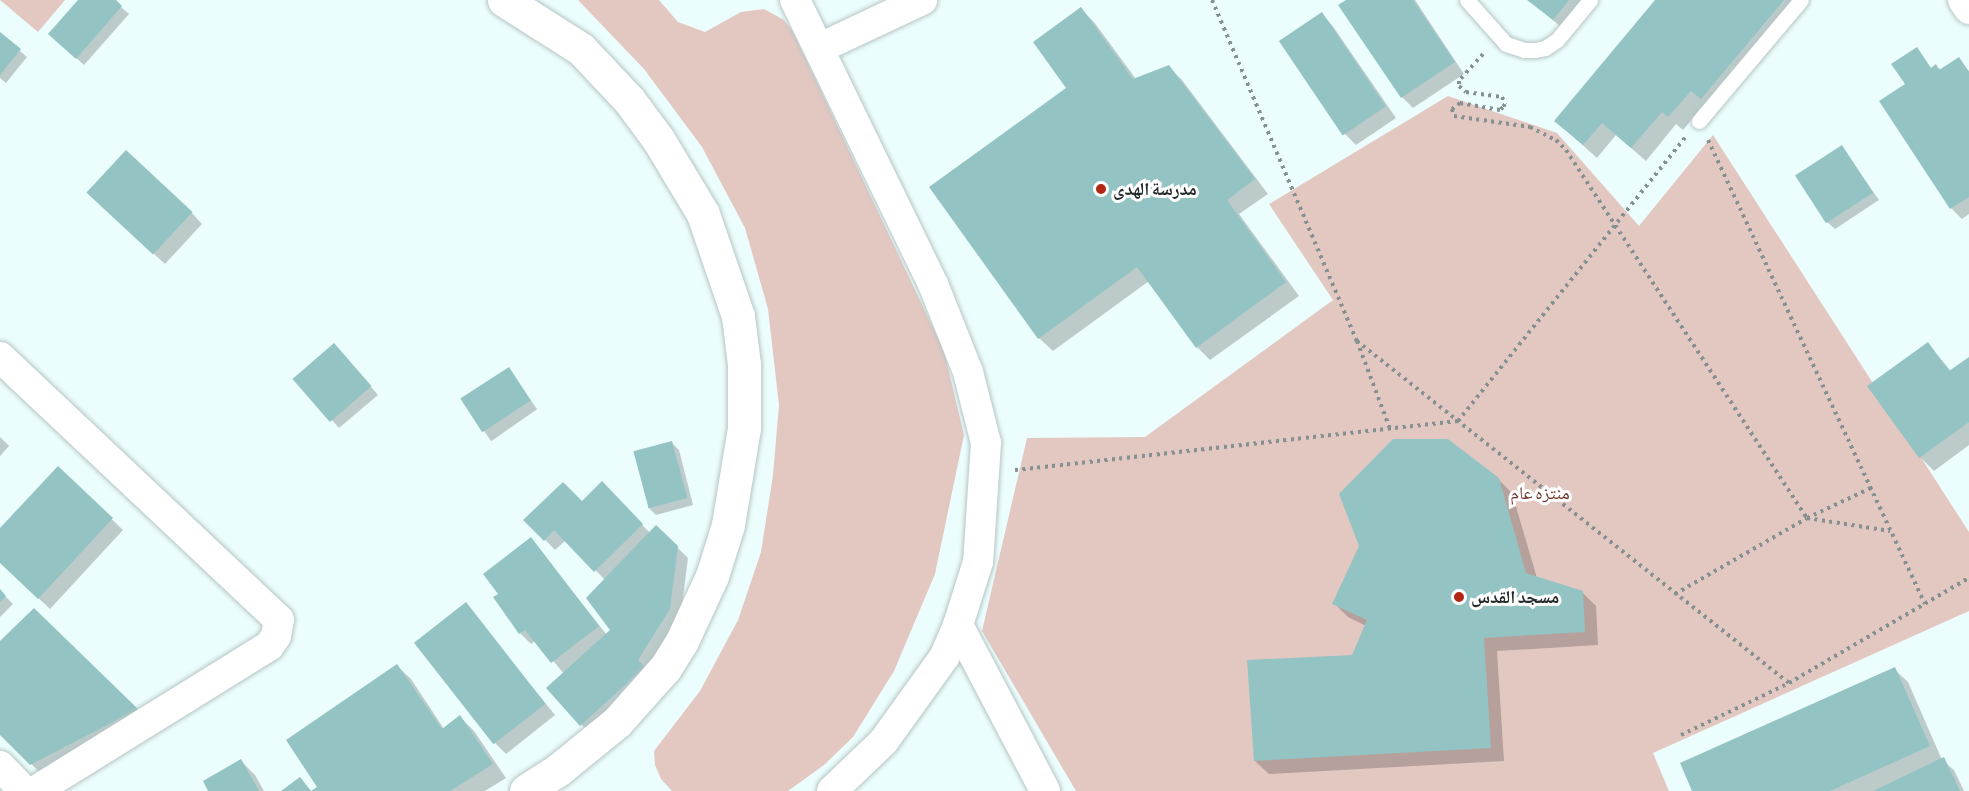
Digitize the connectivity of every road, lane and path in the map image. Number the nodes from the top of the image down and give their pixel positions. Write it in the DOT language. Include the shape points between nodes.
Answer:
graph roads {
  1 [pos="504,0"];
  2 [pos="795,0"];
  3 [pos="922,0"];
  4 [pos="1212,0"];
  5 [pos="1467,0"];
  6 [pos="1590,0"];
  7 [pos="1801,0"];
  8 [pos="1963,0"];
  9 [pos="1969,9"];
  10 [pos="1498,37"];
  11 [pos="820,48"];
  12 [pos="1699,121"];
  13 [pos="1615,225"];
  14 [pos="1357,341"];
  15 [pos="0,357"];
  16 [pos="1458,421"];
  17 [pos="1390,429"];
  18 [pos="984,474"];
  19 [pos="1870,488"];
  20 [pos="1807,518"];
  21 [pos="1890,531"];
  22 [pos="1969,578"];
  23 [pos="1675,594"];
  24 [pos="1925,604"];
  25 [pos="958,626"];
  26 [pos="1789,683"];
  27 [pos="1681,735"];
  28 [pos="0,766"];
  29 [pos="24,791"];
  30 [pos="35,791"];
  31 [pos="526,791"];
  32 [pos="832,791"];
  33 [pos="1045,791"];
  1 -- 31 [label="main road" via="581,49 629,99 658,139 703,214 738,316 744,364 744,428 728,525 712,576 682,641 665,668 616,722"];
  2 -- 11 [label="street"];
  3 -- 11 [label="street"];
  4 -- 14 [label="path"];
  5 -- 10 [label="lane"];
  6 -- 10 [label="lane" via="1557,40 1545,48 1514,48"];
  7 -- 12 [label="lane"];
  8 -- 9 [label="street"];
  10 -- 13 [label="path" via="1459,86 1466,92 1502,97 1505,104 1500,110 1460,103 1452,113 1530,127 1556,140"];
  11 -- 18 [label="street" via="933,284 968,372 986,443"];
  12 -- 13 [label="path"];
  12 -- 19 [label="path"];
  13 -- 16 [label="path"];
  13 -- 20 [label="path"];
  14 -- 16 [label="path"];
  14 -- 17 [label="path"];
  15 -- 30 [label="street" via="279,620 276,636 268,646"];
  16 -- 17 [label="path"];
  16 -- 23 [label="path"];
  17 -- 18 [label="path"];
  18 -- 25 [label="street" via="978,562"];
  19 -- 20 [label="path"];
  19 -- 21 [label="path"];
  20 -- 21 [label="path"];
  20 -- 23 [label="path"];
  21 -- 24 [label="path"];
  22 -- 24 [label="path"];
  23 -- 26 [label="path"];
  24 -- 26 [label="path"];
  25 -- 32 [label="street" via="945,656 884,741"];
  25 -- 33 [label="street"];
  26 -- 27 [label="path"];
  28 -- 29 [label="street"];
}
